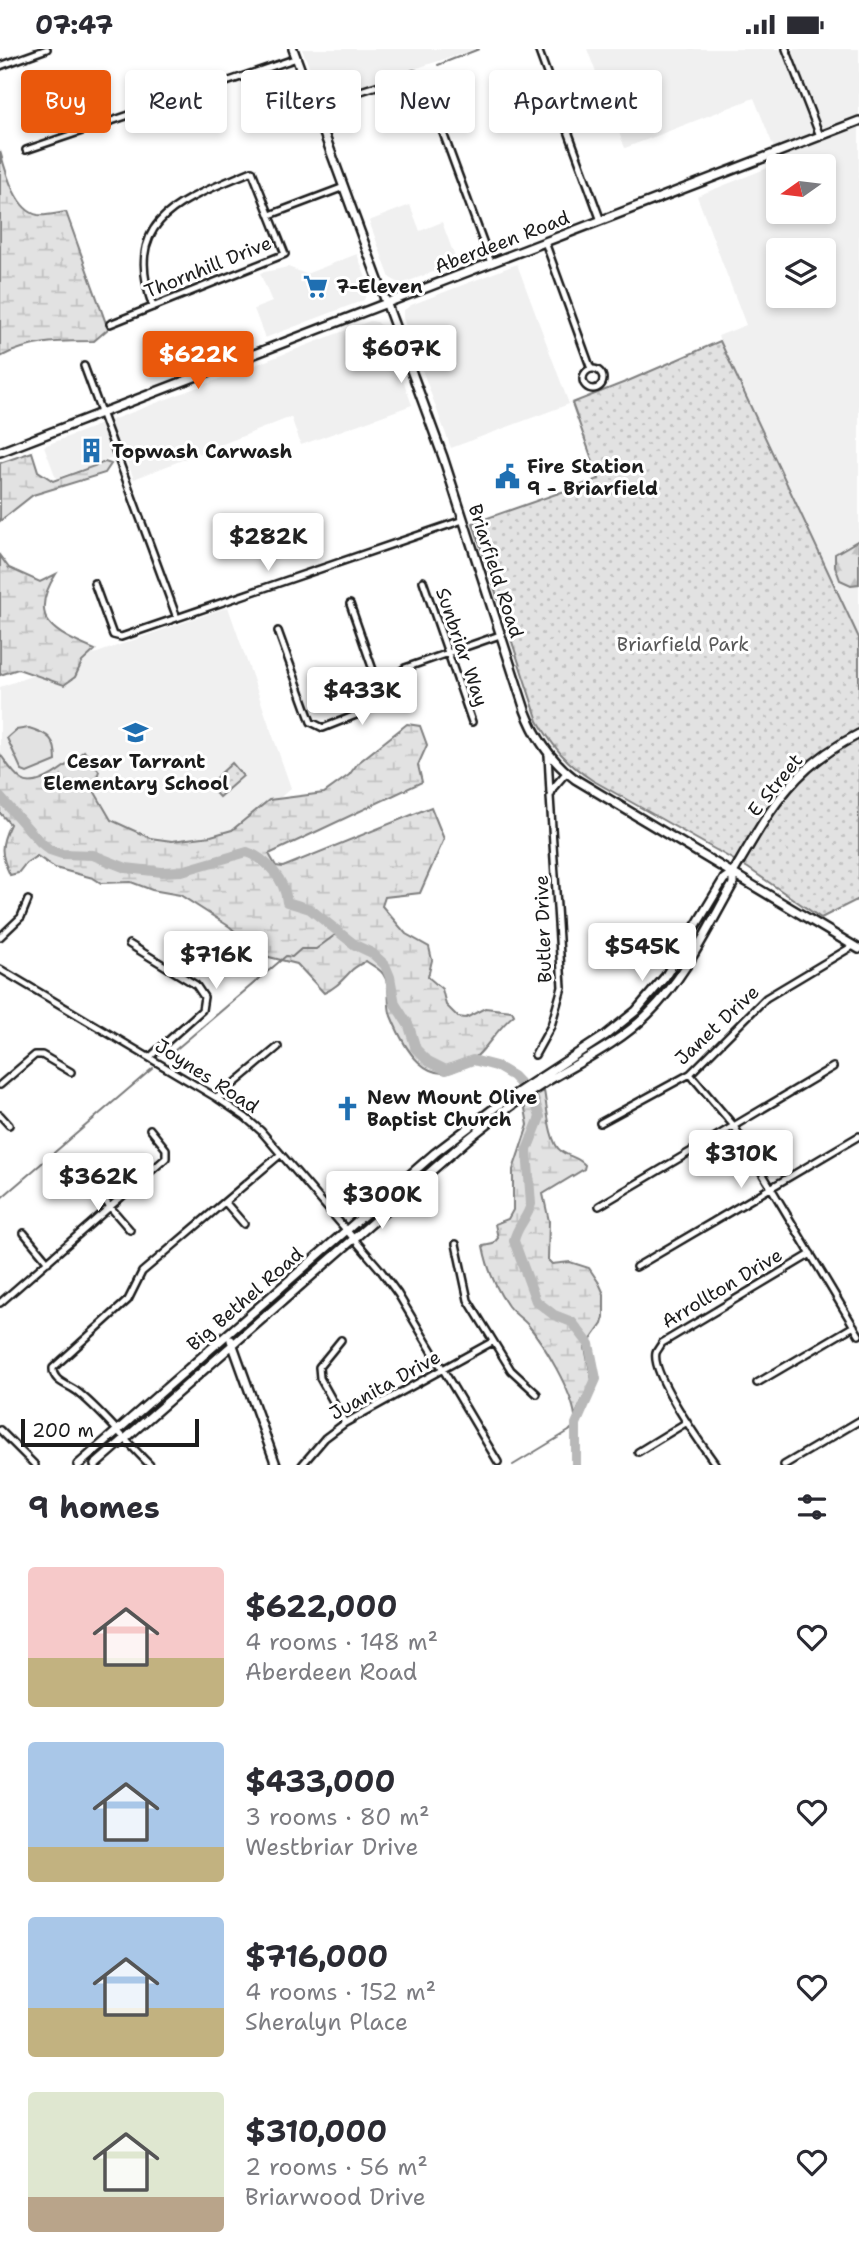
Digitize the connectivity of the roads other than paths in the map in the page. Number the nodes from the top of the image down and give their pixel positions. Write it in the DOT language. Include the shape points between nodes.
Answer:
graph roads {
  1 [pos="47,49"];
  2 [pos="293,49"];
  3 [pos="538,49"];
  4 [pos="786,49"];
  5 [pos="297,58"];
  6 [pos="0,66"];
  7 [pos="301,70"];
  8 [pos="361,91"];
  9 [pos="859,121"];
  10 [pos="324,133"];
  11 [pos="820,136"];
  12 [pos="26,150"];
  13 [pos="344,187"];
  14 [pos="270,215"];
  15 [pos="601,221"];
  16 [pos="545,242"];
  17 [pos="491,263"];
  18 [pos="386,303"];
  19 [pos="153,307"];
  20 [pos="110,324"];
  21 [pos="84,366"];
  22 [pos="591,369"];
  23 [pos="102,413"];
  24 [pos="0,451"];
  25 [pos="464,520"];
  26 [pos="424,581"];
  27 [pos="94,583"];
  28 [pos="350,604"];
  29 [pos="177,618"];
  30 [pos="278,631"];
  31 [pos="500,635"];
  32 [pos="448,653"];
  33 [pos="380,690"];
  34 [pos="472,722"];
  35 [pos="859,734"];
  36 [pos="548,754"];
  37 [pos="566,773"];
  38 [pos="550,796"];
  39 [pos="733,873"];
  40 [pos="28,900"];
  41 [pos="0,937"];
  42 [pos="129,944"];
  43 [pos="856,948"];
  44 [pos="0,969"];
  45 [pos="278,1047"];
  46 [pos="535,1055"];
  47 [pos="150,1057"];
  48 [pos="833,1067"];
  49 [pos="71,1072"];
  50 [pos="690,1074"];
  51 [pos="0,1085"];
  52 [pos="217,1098"];
  53 [pos="516,1098"];
  54 [pos="0,1115"];
  55 [pos="600,1123"];
  56 [pos="9,1125"];
  57 [pos="734,1126"];
  58 [pos="150,1129"];
  59 [pos="859,1136"];
  60 [pos="281,1154"];
  61 [pos="86,1179"];
  62 [pos="771,1187"];
  63 [pos="225,1202"];
  64 [pos="599,1206"];
  65 [pos="111,1207"];
  66 [pos="244,1224"];
  67 [pos="348,1229"];
  68 [pos="130,1230"];
  69 [pos="24,1233"];
  70 [pos="354,1237"];
  71 [pos="456,1244"];
  72 [pos="811,1254"];
  73 [pos="48,1262"];
  74 [pos="636,1266"];
  75 [pos="0,1303"];
  76 [pos="854,1326"];
  77 [pos="229,1333"];
  78 [pos="859,1335"];
  79 [pos="341,1340"];
  80 [pos="492,1342"];
  81 [pos="233,1344"];
  82 [pos="443,1371"];
  83 [pos="757,1383"];
  84 [pos="537,1394"];
  85 [pos="859,1421"];
  86 [pos="687,1422"];
  87 [pos="345,1423"];
  88 [pos="0,1430"];
  89 [pos="117,1432"];
  90 [pos="124,1440"];
  91 [pos="638,1452"];
  92 [pos="498,1462"];
  93 [pos="35,1465"];
  94 [pos="78,1465"];
  95 [pos="96,1465"];
  96 [pos="150,1465"];
  97 [pos="276,1465"];
  98 [pos="302,1465"];
  99 [pos="716,1465"];
  100 [pos="784,1465"];
  1 -- 6 [label="street"];
  2 -- 5 [label="main road, Briarfield Road"];
  3 -- 15 [label="street"];
  4 -- 11 [label="street"];
  5 -- 7 [label="main road, Briarfield Road"];
  5 -- 12 [label="street"];
  8 -- 17 [label="street" via="421,75"];
  9 -- 11 [label="main road, Aberdeen Road"];
  10 -- 13 [label="main road, Briarfield Road"];
  11 -- 15 [label="main road, Aberdeen Road"];
  13 -- 14 [label="street, Thornhill Drive"];
  13 -- 18 [label="main road, Briarfield Road"];
  14 -- 19 [label="street, Thornhill Drive" via="285,254"];
  14 -- 19 [label="street" via="252,171 176,204 156,225 146,252 144,277"];
  15 -- 16 [label="main road, Aberdeen Road"];
  16 -- 17 [label="main road, Aberdeen Road"];
  16 -- 22 [label="street"];
  17 -- 18 [label="main road, Aberdeen Road"];
  18 -- 23 [label="main road, Aberdeen Road"];
  18 -- 25 [label="main road, Briarfield Road"];
  19 -- 20 [label="street, Thornhill Drive"];
  21 -- 23 [label="street"];
  23 -- 24 [label="main road, Aberdeen Road"];
  23 -- 29 [label="street"];
  25 -- 29 [label="street"];
  25 -- 31 [label="main road, Briarfield Road"];
  26 -- 32 [label="street, Sunbriar Way"];
  27 -- 29 [label="street" via="115,637"];
  28 -- 33 [label="street"];
  30 -- 33 [label="street" via="314,725 323,728 354,717"];
  31 -- 32 [label="street"];
  31 -- 36 [label="main road, Briarfield Road" via="530,724"];
  32 -- 33 [label="street" via="397,673"];
  32 -- 34 [label="street, Sunbriar Way"];
  35 -- 39 [label="main road, E Street" via="800,774 775,804"];
  36 -- 37 [label="main road, Briarfield Road"];
  36 -- 38 [label="street, Butler Drive"];
  37 -- 38 [label="street"];
  37 -- 39 [label="main road, Briarfield Road"];
  38 -- 46 [label="street, Butler Drive" via="562,987 551,1026"];
  39 -- 43 [label="main road, Briarfield Road"];
  39 -- 53 [label="main road, Big Bethel Road" via="724,879 665,977 642,1005"];
  40 -- 41 [label="street" via="21,917"];
  42 -- 47 [label="street" via="196,985 204,997 198,1014"];
  43 -- 50 [label="street, Janet Drive" via="766,998"];
  44 -- 47 [label="street, Joynes Road"];
  45 -- 52 [label="street"];
  47 -- 52 [label="street, Joynes Road"];
  48 -- 57 [label="street"];
  49 -- 51 [label="street" via="36,1055"];
  50 -- 55 [label="street, Janet Drive"];
  50 -- 57 [label="street"];
  52 -- 60 [label="street, Joynes Road" via="253,1123"];
  53 -- 67 [label="main road, Big Bethel Road" via="435,1153"];
  53 -- 70 [label="main road, Big Bethel Road"];
  54 -- 56 [label="street"];
  57 -- 62 [label="street"];
  57 -- 64 [label="street"];
  58 -- 65 [label="street" via="166,1149 166,1158"];
  59 -- 62 [label="street"];
  60 -- 63 [label="street"];
  60 -- 67 [label="street, Joynes Road"];
  61 -- 65 [label="street"];
  62 -- 72 [label="street"];
  62 -- 74 [label="street"];
  63 -- 66 [label="street"];
  63 -- 89 [label="street" via="142,1272 128,1300 52,1368 55,1378 86,1398"];
  65 -- 68 [label="street"];
  65 -- 73 [label="street"];
  67 -- 70 [label="street, Joynes Road"];
  67 -- 77 [label="main road, Big Bethel Road"];
  69 -- 73 [label="street"];
  70 -- 81 [label="main road, Big Bethel Road"];
  70 -- 82 [label="street, Joynes Road" via="398,1294"];
  71 -- 80 [label="street" via="468,1300"];
  72 -- 76 [label="street"];
  72 -- 86 [label="street, Arrollton Drive" via="662,1343 656,1354 657,1366"];
  73 -- 75 [label="street"];
  76 -- 78 [label="street"];
  76 -- 83 [label="street"];
  77 -- 81 [label="main road"];
  77 -- 89 [label="main road, Big Bethel Road"];
  79 -- 87 [label="street" via="319,1367 320,1378"];
  80 -- 82 [label="street, Juanita Drive"];
  80 -- 84 [label="street" via="511,1370"];
  81 -- 90 [label="main road, Big Bethel Road"];
  81 -- 97 [label="main road"];
  82 -- 87 [label="street, Juanita Drive"];
  82 -- 92 [label="street, Joynes Road"];
  85 -- 100 [label="street"];
  86 -- 91 [label="street"];
  86 -- 99 [label="street, Arrollton Drive"];
  87 -- 98 [label="street, Juanita Drive"];
  88 -- 93 [label="street"];
  89 -- 90 [label="street"];
  89 -- 94 [label="main road, Big Bethel Road"];
  90 -- 95 [label="main road, Big Bethel Road"];
  90 -- 96 [label="street"];
}
